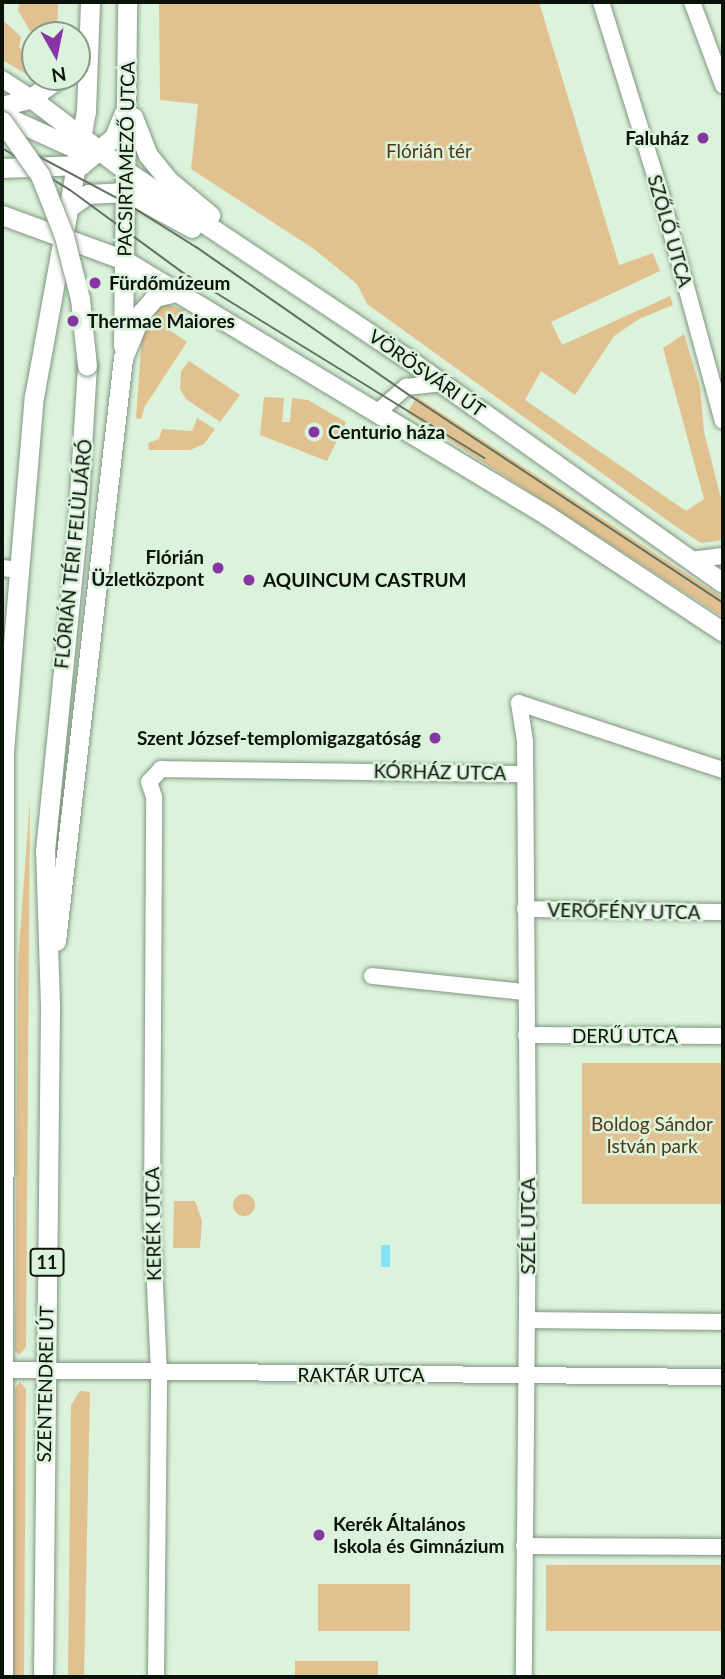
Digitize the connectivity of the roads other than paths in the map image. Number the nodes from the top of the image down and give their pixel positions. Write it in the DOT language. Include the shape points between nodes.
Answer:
graph roads {
  1 [pos="90,2"];
  2 [pos="127,2"];
  3 [pos="601,2"];
  4 [pos="692,2"];
  5 [pos="89,21"];
  6 [pos="719,53"];
  7 [pos="2,79"];
  8 [pos="723,85"];
  9 [pos="41,91"];
  10 [pos="88,91"];
  11 [pos="31,98"];
  12 [pos="127,100"];
  13 [pos="2,106"];
  14 [pos="2,115"];
  15 [pos="2,121"];
  16 [pos="86,152"];
  17 [pos="2,168"];
  18 [pos="127,170"];
  19 [pos="127,192"];
  20 [pos="65,210"];
  21 [pos="2,215"];
  22 [pos="60,237"];
  23 [pos="226,239"];
  24 [pos="124,260"];
  25 [pos="179,292"];
  26 [pos="123,358"];
  27 [pos="443,383"];
  28 [pos="378,412"];
  29 [pos="723,421"];
  30 [pos="723,556"];
  31 [pos="691,560"];
  32 [pos="10,569"];
  33 [pos="723,583"];
  34 [pos="723,632"];
  35 [pos="723,769"];
  36 [pos="154,774"];
  37 [pos="524,774"];
  38 [pos="525,909"];
  39 [pos="723,912"];
  40 [pos="372,976"];
  41 [pos="525,992"];
  42 [pos="50,1006"];
  43 [pos="526,1035"];
  44 [pos="723,1036"];
  45 [pos="4,1135"];
  46 [pos="529,1320"];
  47 [pos="723,1322"];
  48 [pos="3,1370"];
  49 [pos="45,1370"];
  50 [pos="159,1373"];
  51 [pos="528,1375"];
  52 [pos="722,1376"];
  53 [pos="524,1546"];
  54 [pos="723,1547"];
  55 [pos="3,1677"];
  56 [pos="43,1677"];
  57 [pos="156,1677"];
  58 [pos="524,1677"];
  1 -- 5 [label="main road, PACSIRTAMEZŐ UTCA"];
  2 -- 12 [label="main road, PACSIRTAMEZŐ UTCA"];
  3 -- 29 [label="street, SZŐLŐ UTCA" via="661,195"];
  4 -- 6 [label="street" via="704,42"];
  6 -- 8 [label="street"];
  7 -- 11 [label="street"];
  9 -- 11 [label="main road"];
  10 -- 16 [label="main road, PACSIRTAMEZŐ UTCA"];
  11 -- 13 [label="main road"];
  11 -- 16 [label="main road"];
  12 -- 16 [label="main road" via="114,137"];
  12 -- 18 [label="main road, PACSIRTAMEZŐ UTCA"];
  12 -- 23 [label="main road" via="148,155 168,180 207,211"];
  14 -- 16 [label="main road"];
  15 -- 42 [label="main road, FLÓRIÁN TÉRI FELÜLJÁRÓ / 11, bridge" via="40,175 64,236 80,299 87,366 77,529 49,793 44,907"];
  16 -- 17 [label="main road"];
  16 -- 18 [label="main road, VÖRÖSVÁRI ÚT"];
  16 -- 20 [label="main road"];
  18 -- 19 [label="main road, PACSIRTAMEZŐ UTCA"];
  18 -- 23 [label="main road, VÖRÖSVÁRI ÚT"];
  19 -- 20 [label="main road" via="88,194"];
  19 -- 23 [label="main road" via="187,227"];
  19 -- 24 [label="main road, PACSIRTAMEZŐ UTCA"];
  20 -- 22 [label="main road"];
  21 -- 22 [label="main road"];
  22 -- 24 [label="main road"];
  22 -- 32 [label="main road, SZENTENDREI ÚT"];
  23 -- 27 [label="main road, VÖRÖSVÁRI ÚT"];
  24 -- 25 [label="main road"];
  24 -- 26 [label="main road, PACSIRTAMEZŐ UTCA"];
  25 -- 26 [label="main road" via="155,297 142,312"];
  25 -- 28 [label="main road"];
  26 -- 42 [label="main road"];
  27 -- 28 [label="street" via="406,387"];
  27 -- 31 [label="main road, VÖRÖSVÁRI ÚT"];
  28 -- 34 [label="main road"];
  30 -- 31 [label="street"];
  31 -- 33 [label="main road, VÖRÖSVÁRI ÚT"];
  32 -- 45 [label="main road, SZENTENDREI ÚT / 11" via="4,751"];
  35 -- 37 [label="street, KÓRHÁZ UTCA" via="519,703 525,730"];
  36 -- 37 [label="street, KÓRHÁZ UTCA" via="161,769"];
  36 -- 50 [label="street, KERÉK UTCA" via="149,782 154,797 152,1216"];
  37 -- 38 [label="street, SZÉL UTCA"];
  38 -- 39 [label="street, VERŐFÉNY UTCA"];
  38 -- 41 [label="street, SZÉL UTCA"];
  40 -- 41 [label="street"];
  41 -- 43 [label="street, SZÉL UTCA"];
  42 -- 49 [label="main road, SZENTENDREI ÚT / 11"];
  43 -- 44 [label="street, DERŰ UTCA"];
  43 -- 46 [label="street, SZÉL UTCA"];
  45 -- 48 [label="main road, SZENTENDREI ÚT / 11"];
  46 -- 47 [label="street"];
  46 -- 51 [label="street, SZÉL UTCA"];
  48 -- 49 [label="street, RAKTÁR UTCA"];
  48 -- 55 [label="main road, SZENTENDREI ÚT / 11"];
  49 -- 50 [label="street, RAKTÁR UTCA"];
  49 -- 56 [label="main road, SZENTENDREI ÚT / 11"];
  50 -- 51 [label="street, RAKTÁR UTCA"];
  50 -- 57 [label="street, KERÉK UTCA"];
  51 -- 52 [label="street, RAKTÁR UTCA"];
  51 -- 53 [label="street, SZÉL UTCA"];
  53 -- 54 [label="street"];
  53 -- 58 [label="street, SZÉL UTCA"];
}
